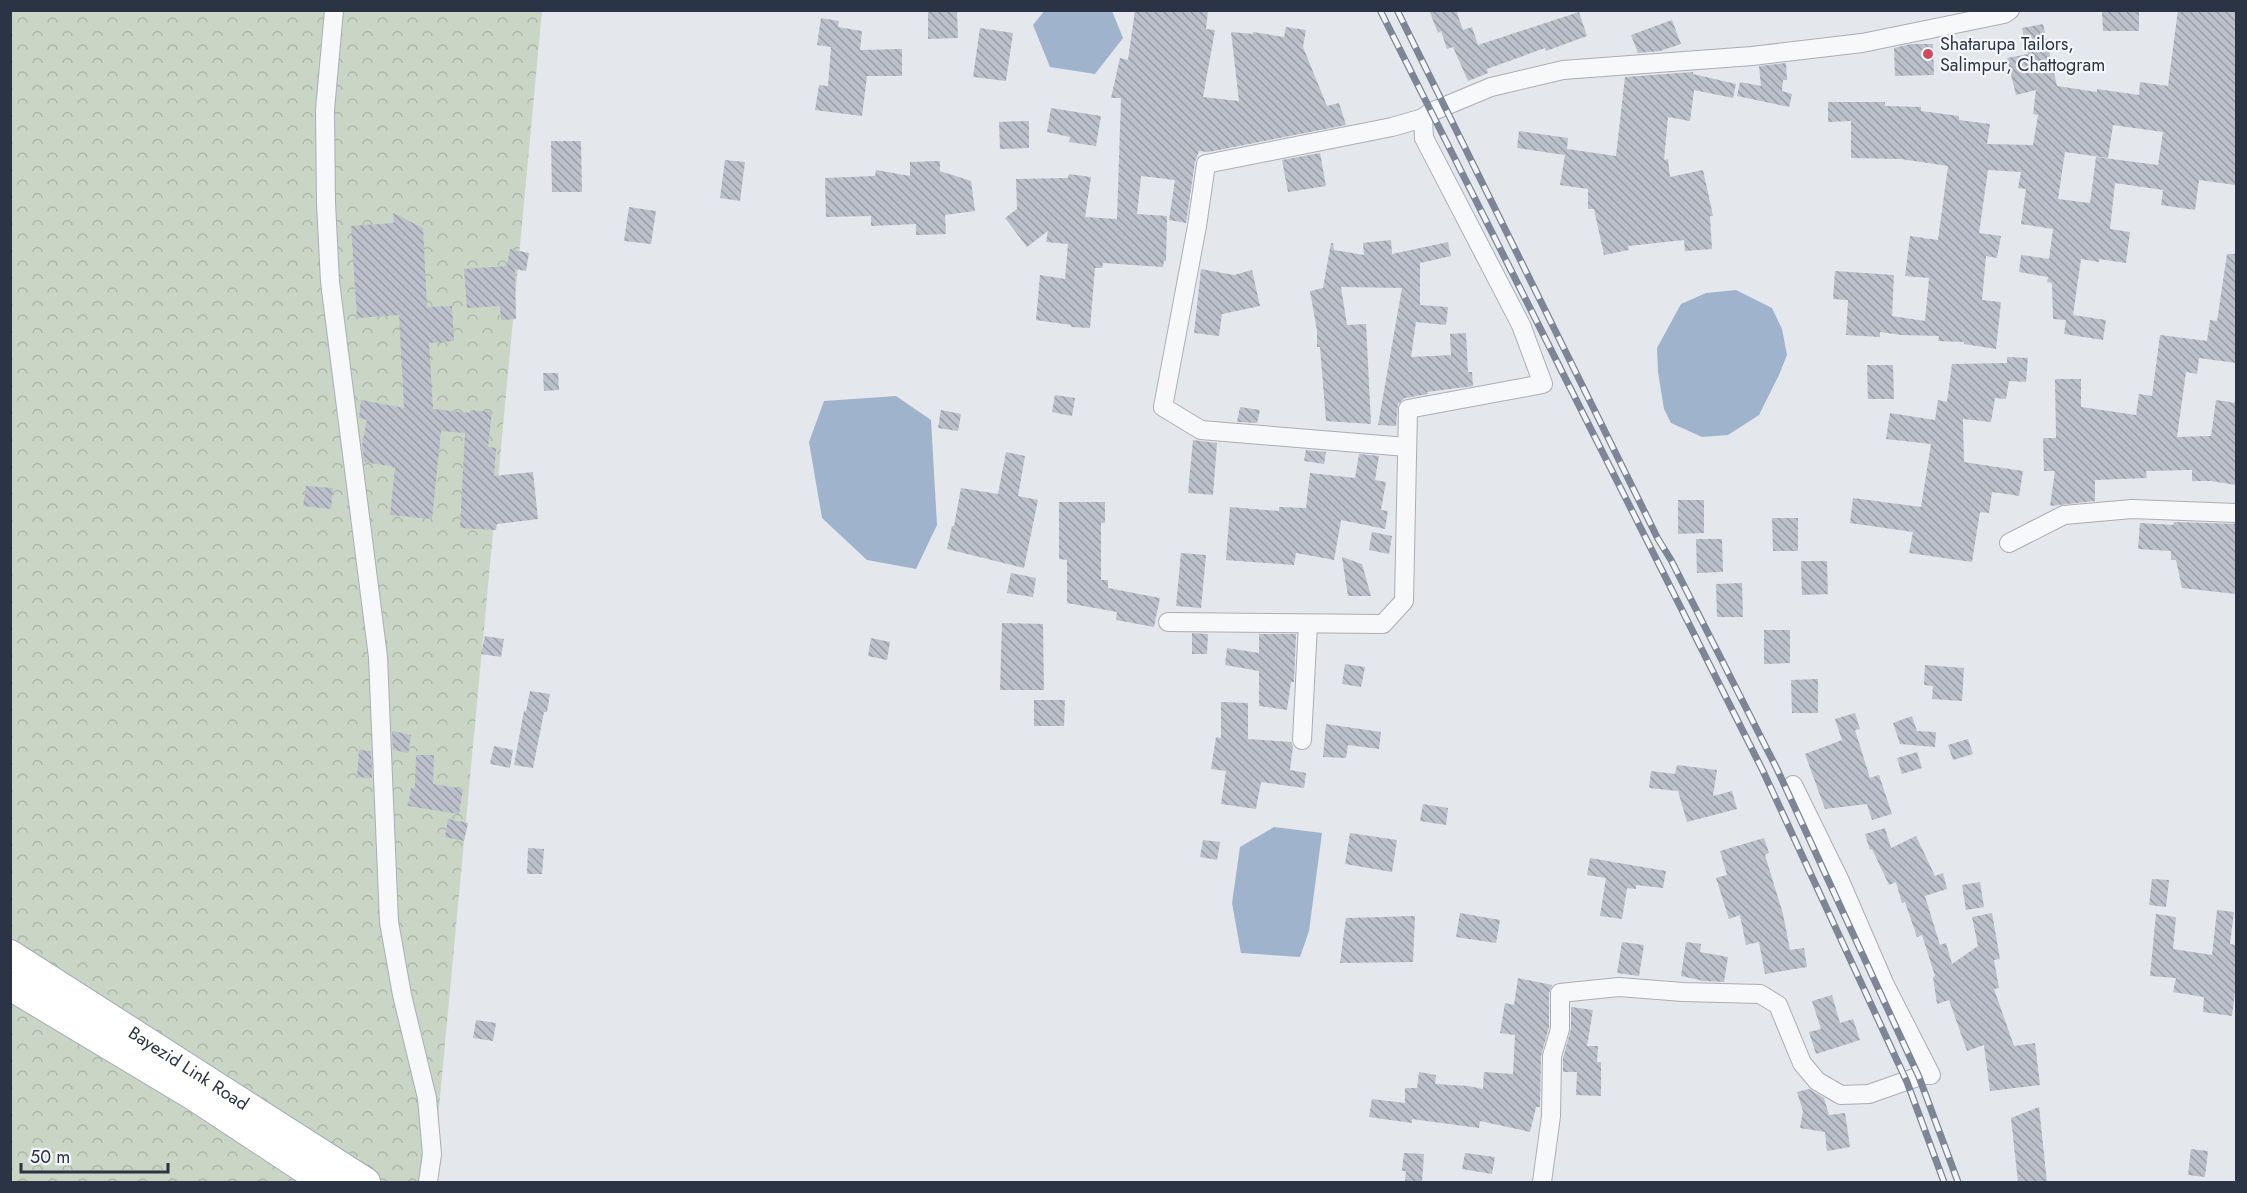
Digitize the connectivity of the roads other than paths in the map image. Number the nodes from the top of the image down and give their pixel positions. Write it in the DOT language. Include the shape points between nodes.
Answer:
graph roads {
  1 [pos="334,10"];
  2 [pos="2010,10"];
  3 [pos="1423,118"];
  4 [pos="1407,447"];
  5 [pos="2236,513"];
  6 [pos="2009,543"];
  7 [pos="1168,622"];
  8 [pos="1308,624"];
  9 [pos="1302,740"];
  10 [pos="1793,785"];
  11 [pos="10,954"];
  12 [pos="10,986"];
  13 [pos="324,1182"];
  14 [pos="366,1182"];
  15 [pos="428,1182"];
  16 [pos="1542,1182"];
  1 -- 15 [label="street" via="325,110 330,282 378,657 389,922 427,1098 432,1154"];
  2 -- 3 [label="street" via="1862,43 1752,56 1563,70 1491,87"];
  3 -- 4 [label="street" via="1424,138 1521,326 1542,384 1408,409"];
  3 -- 4 [label="street" via="1206,164 1163,407 1201,430"];
  4 -- 8 [label="street" via="1404,601 1383,624"];
  5 -- 6 [label="street" via="2132,509 2064,515"];
  7 -- 8 [label="street"];
  8 -- 9 [label="street"];
  10 -- 16 [label="street" via="1931,1075 1869,1094 1840,1095 1818,1081 1802,1063 1778,1005 1760,994 1618,987 1560,993 1560,1029 1552,1056 1551,1116"];
  11 -- 14 [label="main road, Bayezid Link Road"];
  12 -- 13 [label="main road, Bayezid Link Road" via="195,1097"];
}
